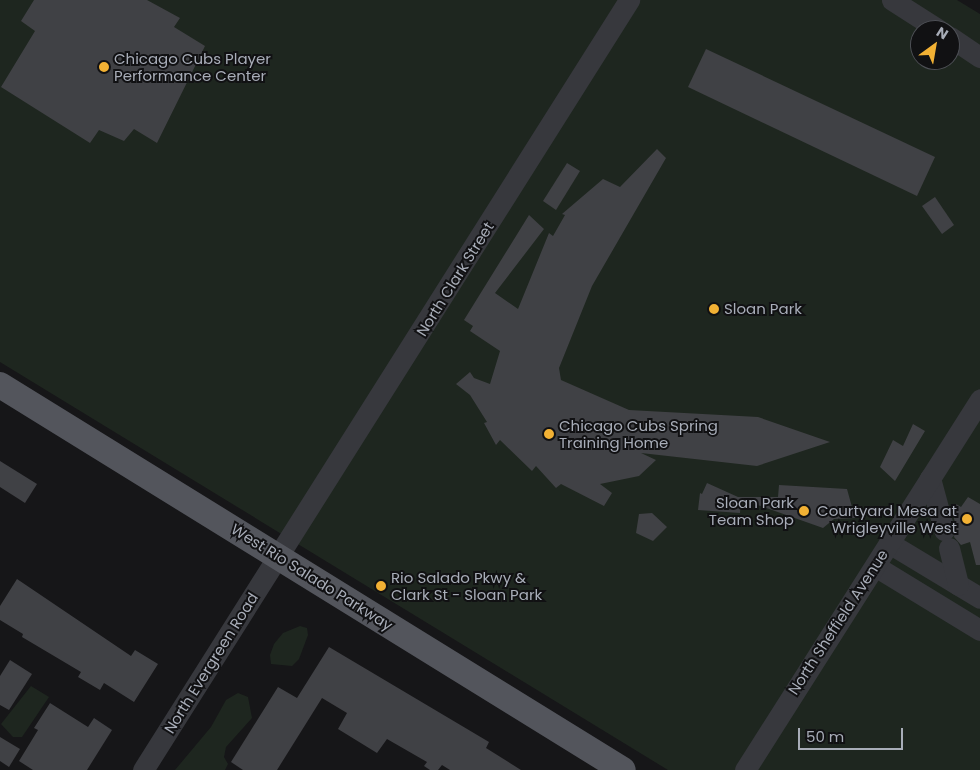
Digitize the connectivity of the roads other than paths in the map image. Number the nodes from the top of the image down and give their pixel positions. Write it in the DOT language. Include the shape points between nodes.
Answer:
graph roads {
  1 [pos="629,0"];
  2 [pos="892,0"];
  3 [pos="923,20"];
  4 [pos="960,44"];
  5 [pos="980,57"];
  6 [pos="0,385"];
  7 [pos="980,399"];
  8 [pos="930,478"];
  9 [pos="889,543"];
  10 [pos="279,556"];
  11 [pos="875,566"];
  12 [pos="958,584"];
  13 [pos="980,598"];
  14 [pos="980,630"];
  15 [pos="143,770"];
  16 [pos="623,770"];
  17 [pos="745,770"];
  1 -- 10 [label="street, North Clark Street"];
  2 -- 3 [label="street"];
  4 -- 5 [label="street"];
  6 -- 10 [label="main road, West Rio Salado Parkway"];
  7 -- 8 [label="street, North Sheffield Avenue"];
  8 -- 9 [label="street, North Sheffield Avenue"];
  8 -- 12 [label="street"];
  9 -- 11 [label="street, North Sheffield Avenue"];
  9 -- 12 [label="street"];
  10 -- 15 [label="street, North Evergreen Road"];
  10 -- 16 [label="main road, West Rio Salado Parkway"];
  11 -- 14 [label="street"];
  11 -- 17 [label="street, North Sheffield Avenue"];
  12 -- 13 [label="street"];
}
